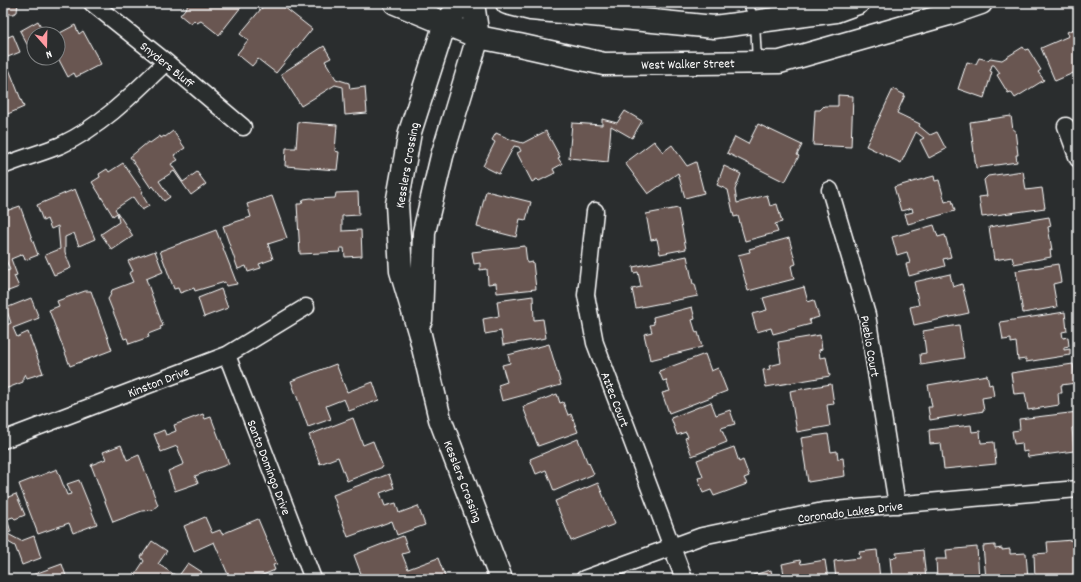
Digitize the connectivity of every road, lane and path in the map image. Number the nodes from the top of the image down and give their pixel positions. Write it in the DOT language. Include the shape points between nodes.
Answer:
graph roads {
  1 [pos="92,3"];
  2 [pos="396,3"];
  3 [pos="463,3"];
  4 [pos="473,3"];
  5 [pos="507,3"];
  6 [pos="858,3"];
  7 [pos="981,3"];
  8 [pos="751,12"];
  9 [pos="445,23"];
  10 [pos="478,37"];
  11 [pos="166,62"];
  12 [pos="757,63"];
  13 [pos="243,126"];
  14 [pos="1066,126"];
  15 [pos="1078,159"];
  16 [pos="3,166"];
  17 [pos="830,190"];
  18 [pos="595,211"];
  19 [pos="306,307"];
  20 [pos="420,336"];
  21 [pos="227,354"];
  22 [pos="3,440"];
  23 [pos="1078,489"];
  24 [pos="897,505"];
  25 [pos="672,547"];
  26 [pos="313,579"];
  27 [pos="501,579"];
  28 [pos="584,579"];
  29 [pos="684,579"];
  1 -- 11 [label="street, Snyders Bluff"];
  2 -- 9 [label="street, West Walker Street"];
  3 -- 9 [label="street, Kesslers Crossing"];
  4 -- 10 [label="street, Kesslers Crossing"];
  5 -- 8 [label="street" via="531,9 714,28"];
  6 -- 8 [label="street" via="836,11"];
  7 -- 12 [label="street, West Walker Street" via="780,62"];
  8 -- 12 [label="lane"];
  9 -- 10 [label="street, West Walker Street"];
  9 -- 20 [label="street, Kesslers Crossing" via="410,132 397,204 401,271"];
  10 -- 12 [label="street, West Walker Street" via="604,64"];
  10 -- 20 [label="street, Kesslers Crossing" via="442,156 424,232"];
  11 -- 13 [label="street, Snyders Bluff"];
  11 -- 16 [label="street" via="131,97 94,126 61,144"];
  14 -- 15 [label="street"];
  17 -- 24 [label="street, Pueblo Court" via="867,315"];
  18 -- 25 [label="street, Aztec Court" via="586,295 595,343"];
  19 -- 21 [label="street, Kinston Drive"];
  20 -- 27 [label="street, Kesslers Crossing" via="440,419"];
  21 -- 22 [label="street, Kinston Drive"];
  21 -- 26 [label="street, Santo Domingo Drive"];
  23 -- 24 [label="street, Coronado Lakes Drive"];
  24 -- 25 [label="street, Coronado Lakes Drive" via="823,511 702,536"];
  25 -- 28 [label="street, Coronado Lakes Drive"];
  25 -- 29 [label="street, Aztec Court"];
}
